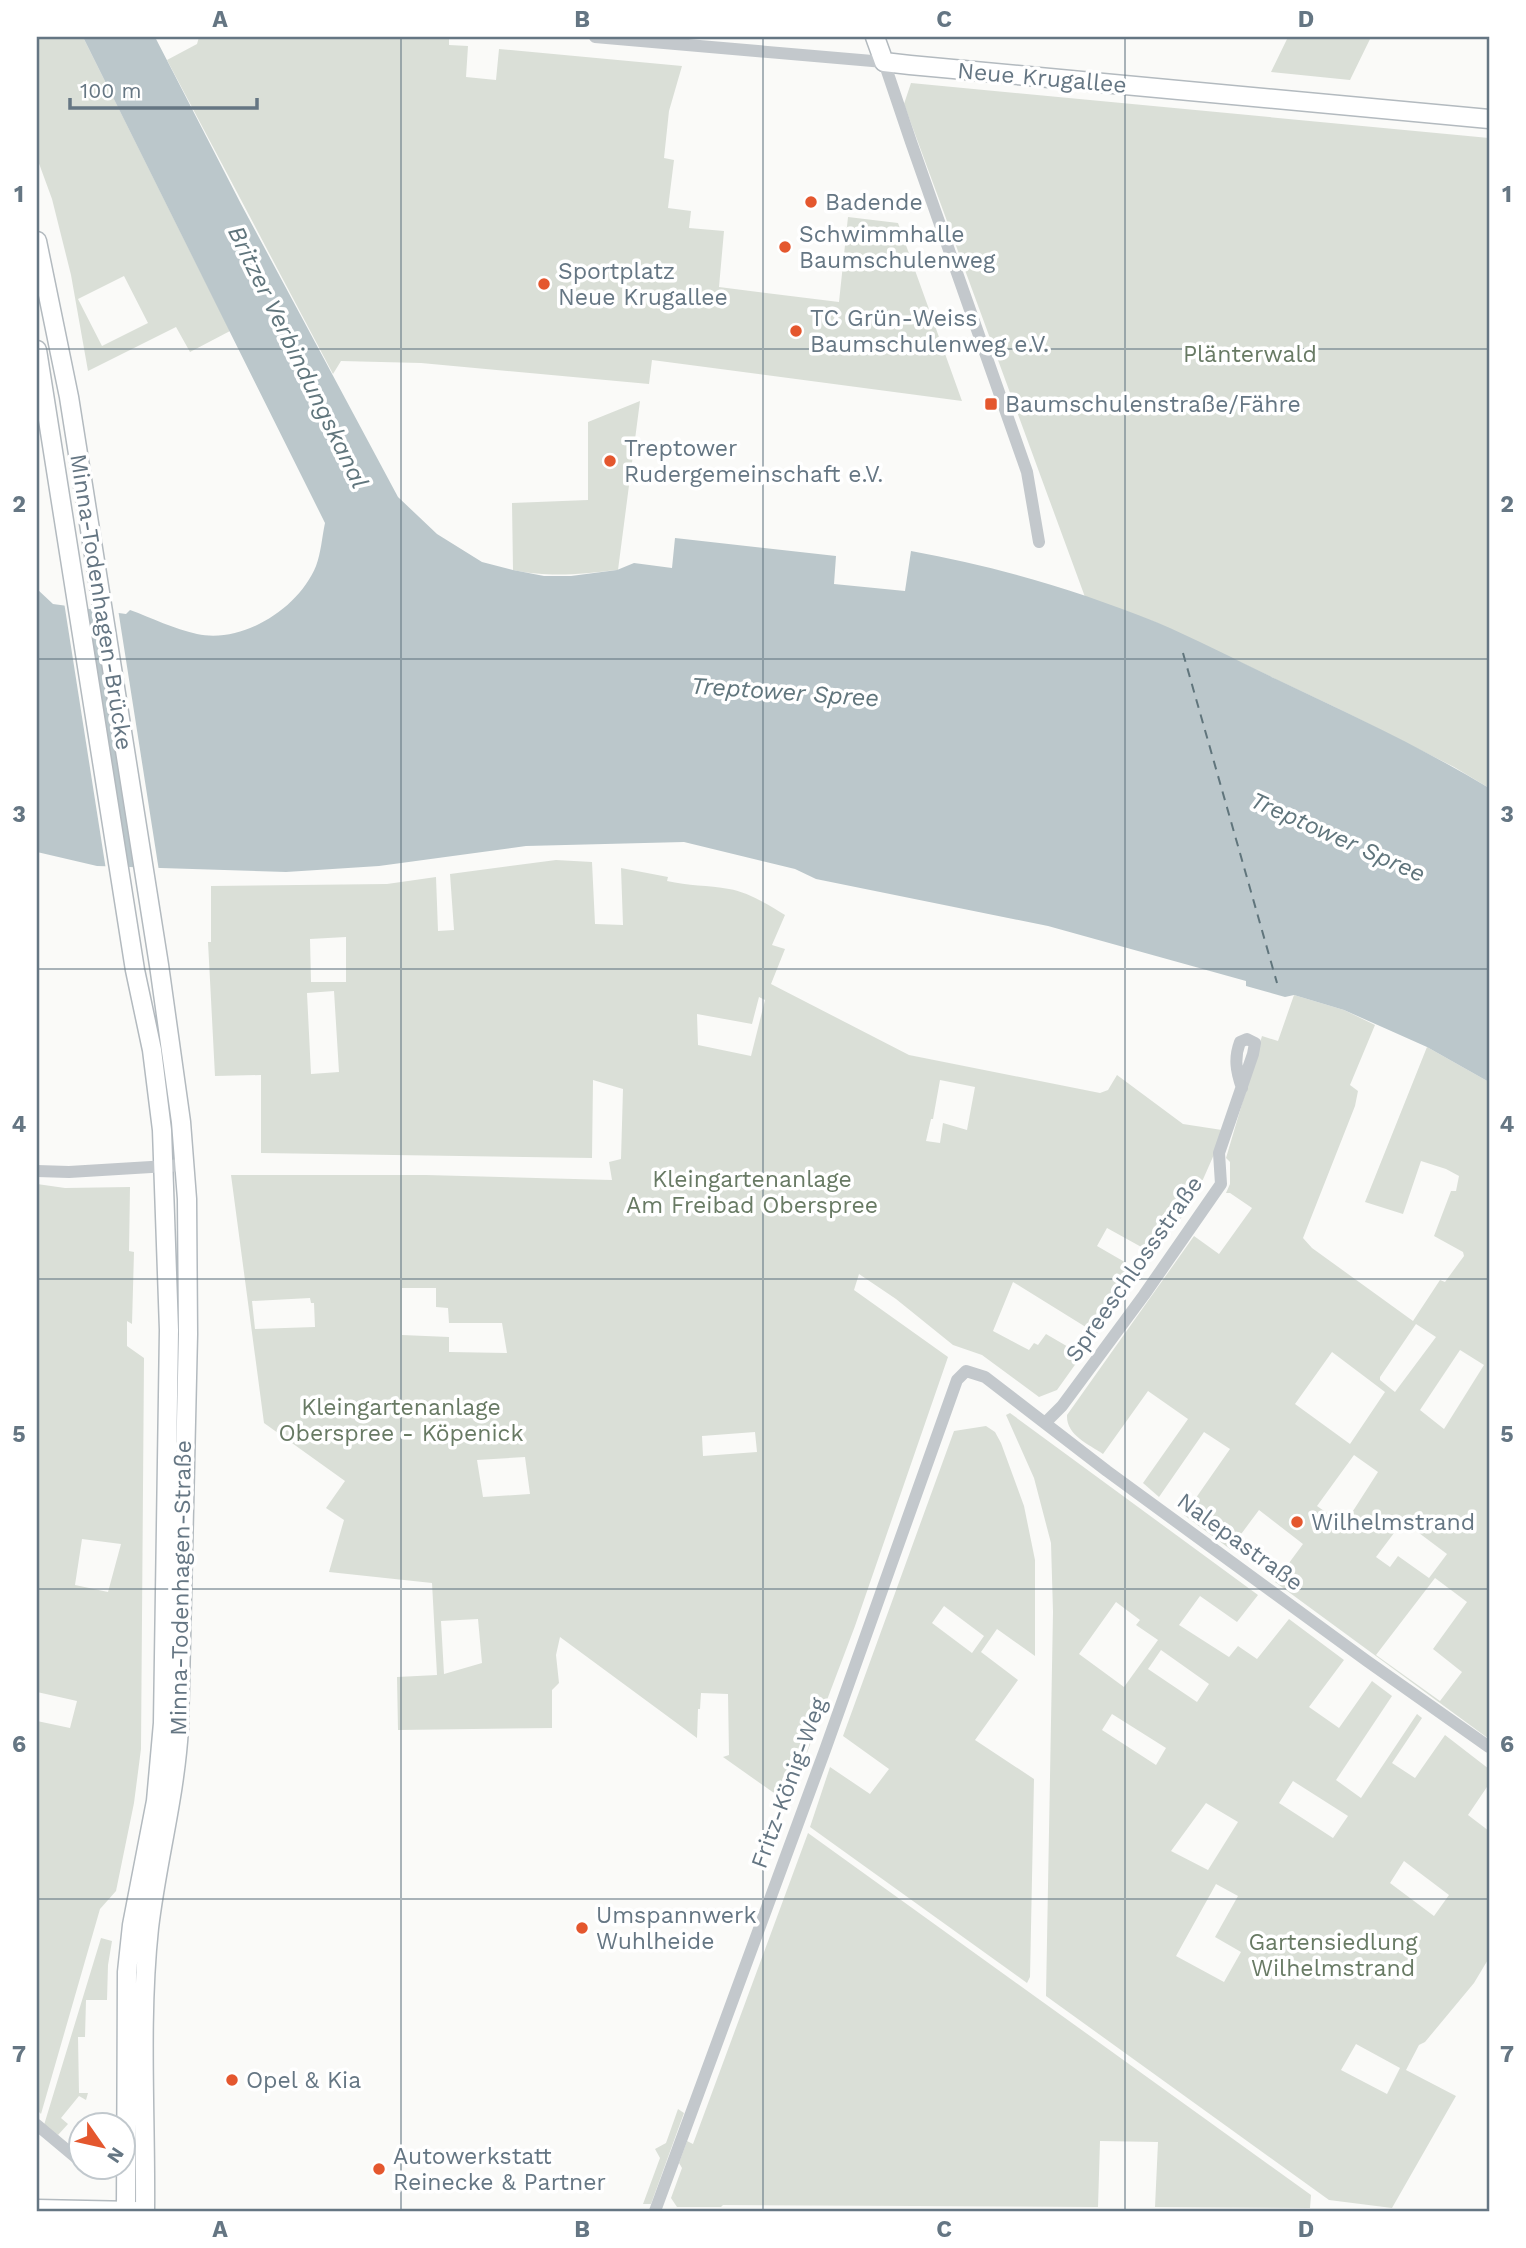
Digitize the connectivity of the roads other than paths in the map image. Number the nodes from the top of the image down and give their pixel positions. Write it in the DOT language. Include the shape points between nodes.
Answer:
graph roads {
  1 [pos="595,37"];
  2 [pos="875,37"];
  3 [pos="884,62"];
  4 [pos="1489,119"];
  5 [pos="37,241"];
  6 [pos="37,350"];
  7 [pos="1039,542"];
  8 [pos="159,965"];
  9 [pos="135,970"];
  10 [pos="1242,1088"];
  11 [pos="184,1165"];
  12 [pos="164,1166"];
  13 [pos="37,1171"];
  14 [pos="966,1371"];
  15 [pos="1045,1423"];
  16 [pos="1489,1747"];
  17 [pos="37,2125"];
  18 [pos="66,2149"];
  19 [pos="37,2209"];
  20 [pos="125,2211"];
  21 [pos="146,2211"];
  22 [pos="655,2211"];
  1 -- 3 [label="street, Neue Krugallee"];
  2 -- 3 [label="main road"];
  3 -- 4 [label="main road, Neue Krugallee"];
  3 -- 7 [label="street" via="1027,472"];
  5 -- 8 [label="main road, Minna-Todenhagen-Brücke" via="69,397"];
  6 -- 9 [label="main road, Minna-Todenhagen-Brücke"];
  8 -- 11 [label="main road, Minna-Todenhagen-Straße"];
  9 -- 12 [label="main road, Minna-Todenhagen-Straße" via="152,1050"];
  10 -- 15 [label="street, Spreeschlossstraße" via="1219,1153 1221,1184 1093,1364"];
  11 -- 12 [label="street"];
  11 -- 21 [label="main road, Minna-Todenhagen-Straße" via="187,1334 179,1728 174,1791 146,1962"];
  12 -- 13 [label="street"];
  12 -- 20 [label="main road, Minna-Todenhagen-Straße" via="169,1330 163,1723 156,1801 127,1972"];
  14 -- 15 [label="street, Nalepastraße" via="985,1377"];
  14 -- 22 [label="street, Fritz-König-Weg" via="957,1380"];
  15 -- 16 [label="street, Nalepastraße"];
  17 -- 18 [label="street"];
  19 -- 20 [label="main road"];
  20 -- 21 [label="main road"];
}
